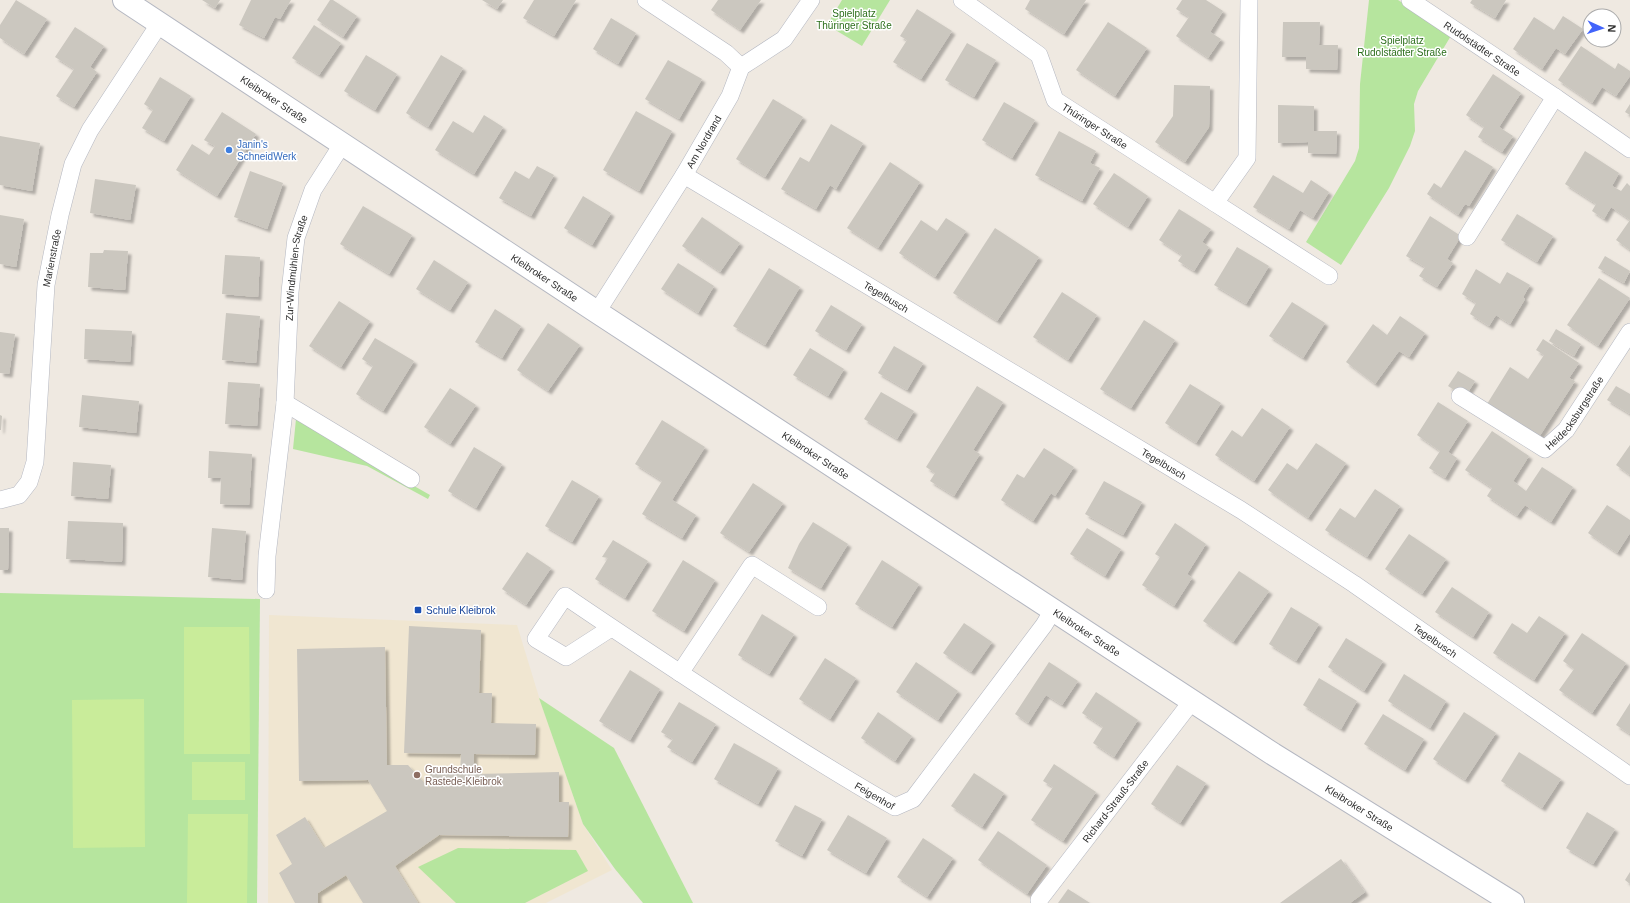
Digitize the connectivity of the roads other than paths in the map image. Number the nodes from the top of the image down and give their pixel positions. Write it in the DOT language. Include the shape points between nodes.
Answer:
graph roads {
  1 [pos="124,0"];
  2 [pos="646,0"];
  3 [pos="811,0"];
  4 [pos="962,0"];
  5 [pos="1249,0"];
  6 [pos="1410,0"];
  7 [pos="160,23"];
  8 [pos="741,67"];
  9 [pos="1555,97"];
  10 [pos="343,143"];
  11 [pos="1630,149"];
  12 [pos="684,175"];
  13 [pos="1215,203"];
  14 [pos="1467,237"];
  15 [pos="1329,276"];
  16 [pos="597,312"];
  17 [pos="1630,332"];
  18 [pos="1460,396"];
  19 [pos="285,403"];
  20 [pos="410,479"];
  21 [pos="0,500"];
  22 [pos="266,590"];
  23 [pos="818,606"];
  24 [pos="1053,610"];
  25 [pos="611,628"];
  26 [pos="680,673"];
  27 [pos="1192,701"];
  28 [pos="1630,776"];
  29 [pos="1039,900"];
  30 [pos="1513,903"];
  1 -- 7 [label="street, Kleibroker Straße"];
  2 -- 8 [label="street" via="726,53"];
  3 -- 8 [label="street" via="784,39"];
  4 -- 13 [label="street, Thüringer Straße" via="1039,55 1055,100"];
  5 -- 13 [label="street" via="1247,158"];
  6 -- 9 [label="street, Rudolstädter Straße"];
  7 -- 10 [label="street, Kleibroker Straße"];
  7 -- 21 [label="street, Marienstraße" via="90,130 73,164 46,285 35,462 29,482 19,495"];
  8 -- 12 [label="street, Am Nordrand" via="730,96"];
  9 -- 11 [label="street, Rudolstädter Straße"];
  9 -- 14 [label="street"];
  10 -- 16 [label="street, Kleibroker Straße"];
  10 -- 19 [label="street, Zur-Windmühlen-Straße" via="313,190 296,238 290,292"];
  12 -- 16 [label="street, Am Nordrand"];
  12 -- 28 [label="street, Tegelbusch" via="1241,510 1354,584"];
  13 -- 15 [label="street, Thüringer Straße"];
  16 -- 24 [label="street, Kleibroker Straße"];
  17 -- 18 [label="street, Heidecksburgstraße" via="1566,430 1545,449"];
  19 -- 20 [label="street"];
  19 -- 22 [label="street, Zur-Windmühlen-Straße" via="267,556"];
  23 -- 26 [label="street" via="752,565"];
  24 -- 26 [label="street, Feigenhof" via="913,799 895,807 851,783"];
  24 -- 27 [label="street, Kleibroker Straße"];
  25 -- 26 [label="street, Feigenhof"];
  27 -- 29 [label="street, Richard-Strauß-Straße"];
  27 -- 30 [label="street, Kleibroker Straße"];
}
